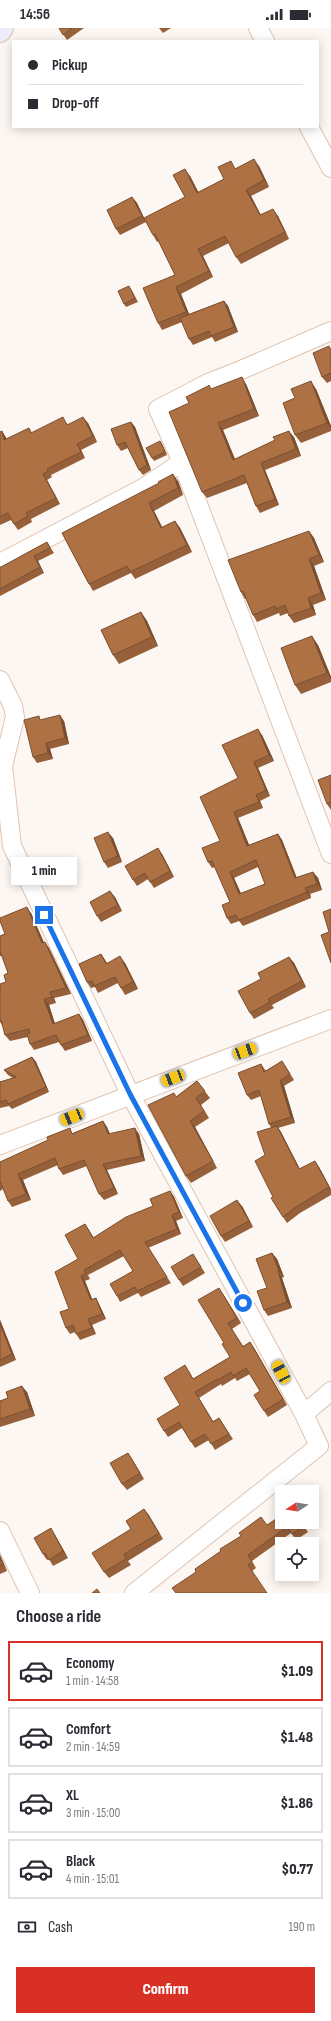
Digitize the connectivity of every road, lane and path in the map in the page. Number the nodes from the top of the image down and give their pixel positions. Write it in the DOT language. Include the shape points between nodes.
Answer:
graph roads {
  1 [pos="2,28"];
  2 [pos="258,28"];
  3 [pos="0,31"];
  4 [pos="264,40"];
  5 [pos="310,128"];
  6 [pos="331,168"];
  7 [pos="331,331"];
  8 [pos="182,462"];
  9 [pos="0,563"];
  10 [pos="0,680"];
  11 [pos="1,766"];
  12 [pos="6,849"];
  13 [pos="331,854"];
  14 [pos="331,1019"];
  15 [pos="130,1094"];
  16 [pos="0,1145"];
  17 [pos="331,1391"];
  18 [pos="304,1414"];
  19 [pos="0,1531"];
  20 [pos="30,1593"];
  21 [pos="134,1593"];
  1 -- 3 [label="street"];
  2 -- 4 [label="street"];
  5 -- 6 [label="street"];
  7 -- 8 [label="street" via="208,383 158,409"];
  8 -- 9 [label="street" via="143,488"];
  8 -- 13 [label="street"];
  10 -- 11 [label="street" via="13,706 15,718"];
  11 -- 12 [label="street"];
  12 -- 15 [label="street"];
  14 -- 15 [label="street"];
  15 -- 16 [label="street"];
  15 -- 18 [label="street"];
  17 -- 18 [label="street"];
  18 -- 21 [label="street" via="319,1446"];
  19 -- 20 [label="street"];
}
